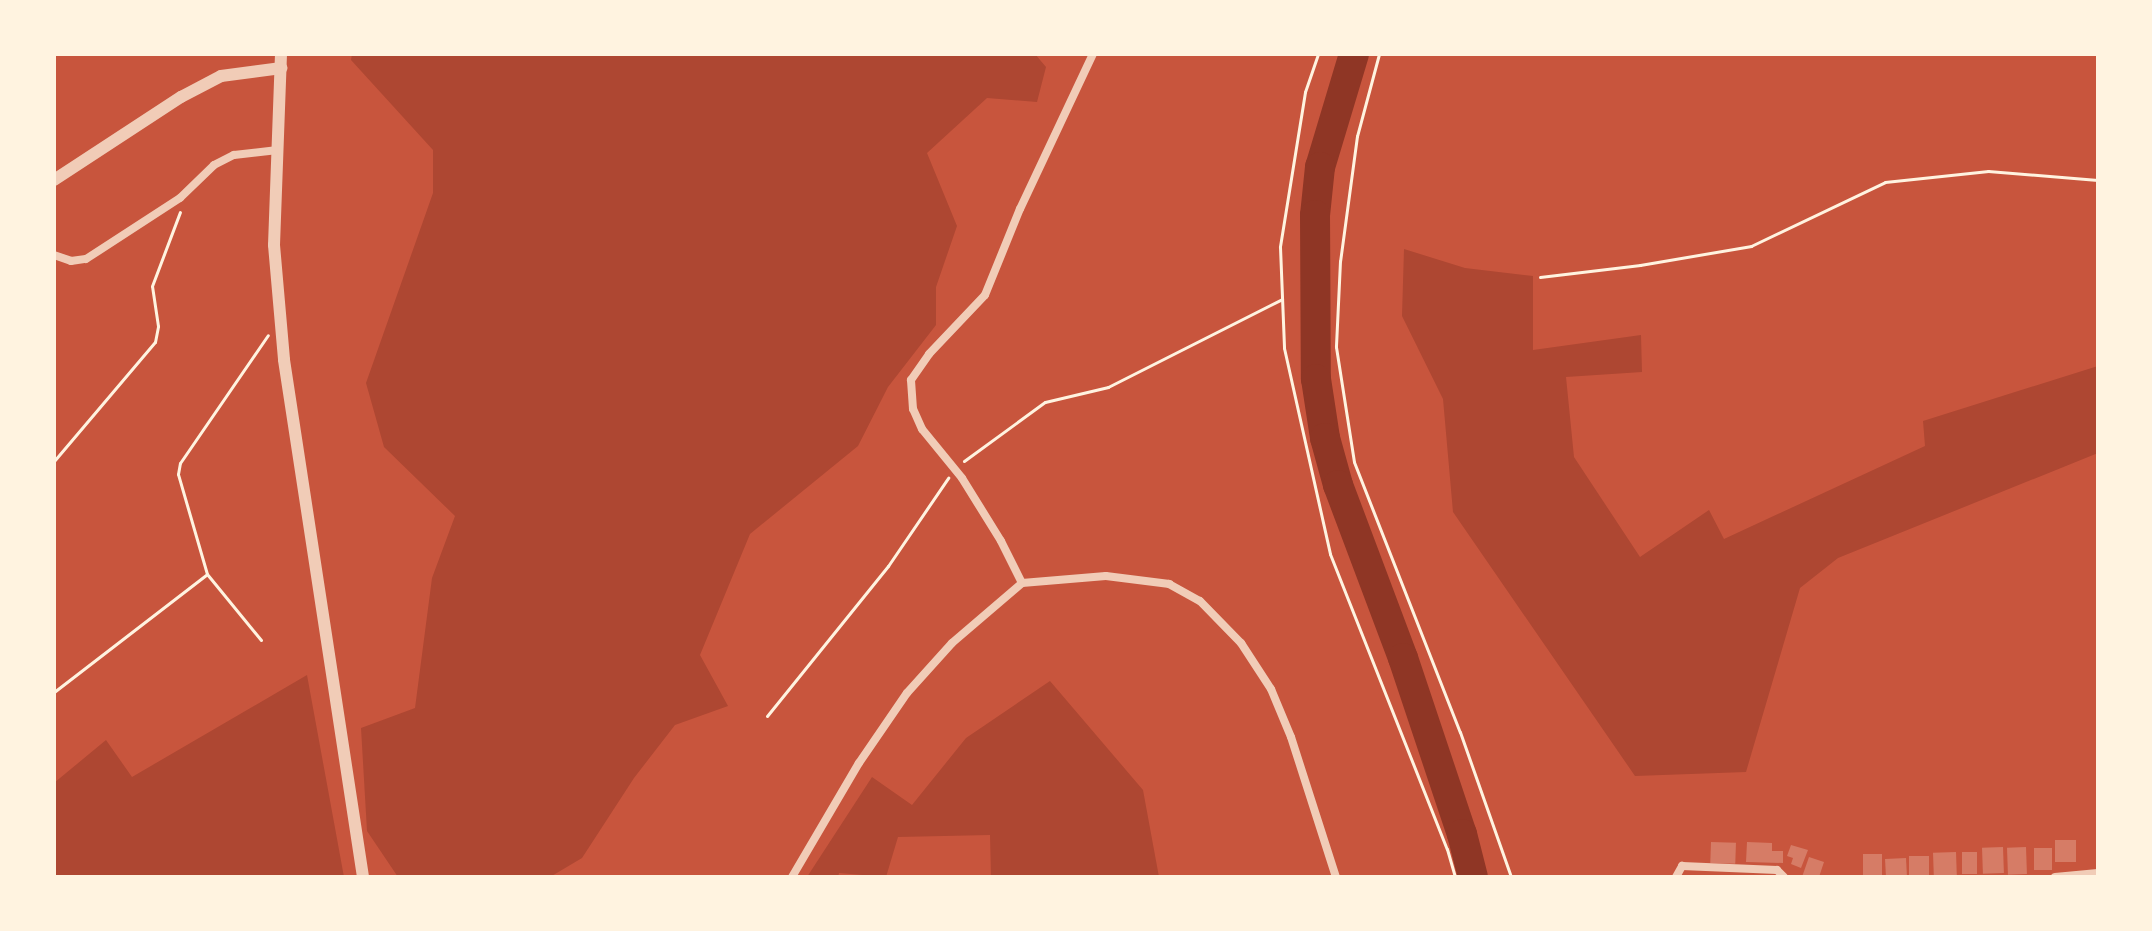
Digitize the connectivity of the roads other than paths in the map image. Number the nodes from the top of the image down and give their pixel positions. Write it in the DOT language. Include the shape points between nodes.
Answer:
graph roads {
  1 [pos="1093,54"];
  2 [pos="281,61"];
  3 [pos="278,150"];
  4 [pos="54,180"];
  5 [pos="56,260"];
  6 [pos="1022,583"];
  7 [pos="2098,873"];
  8 [pos="2083,876"];
  9 [pos="363,877"];
  10 [pos="792,877"];
  11 [pos="1336,877"];
  12 [pos="1676,877"];
  13 [pos="1784,877"];
  14 [pos="2055,877"];
  1 -- 6 [label="street" via="985,295 911,380 913,409 922,429 954,468"];
  2 -- 3 [label="street"];
  2 -- 4 [label="street" via="221,76"];
  3 -- 5 [label="street" via="234,155 86,259"];
  3 -- 9 [label="street" via="274,245 281,326"];
  6 -- 10 [label="street" via="952,643 907,693"];
  6 -- 11 [label="street" via="1106,576 1169,584 1200,601 1241,643 1271,689"];
  7 -- 8 [label="street"];
  8 -- 14 [label="street"];
  12 -- 13 [label="street" via="1682,866 1777,870"];
}
